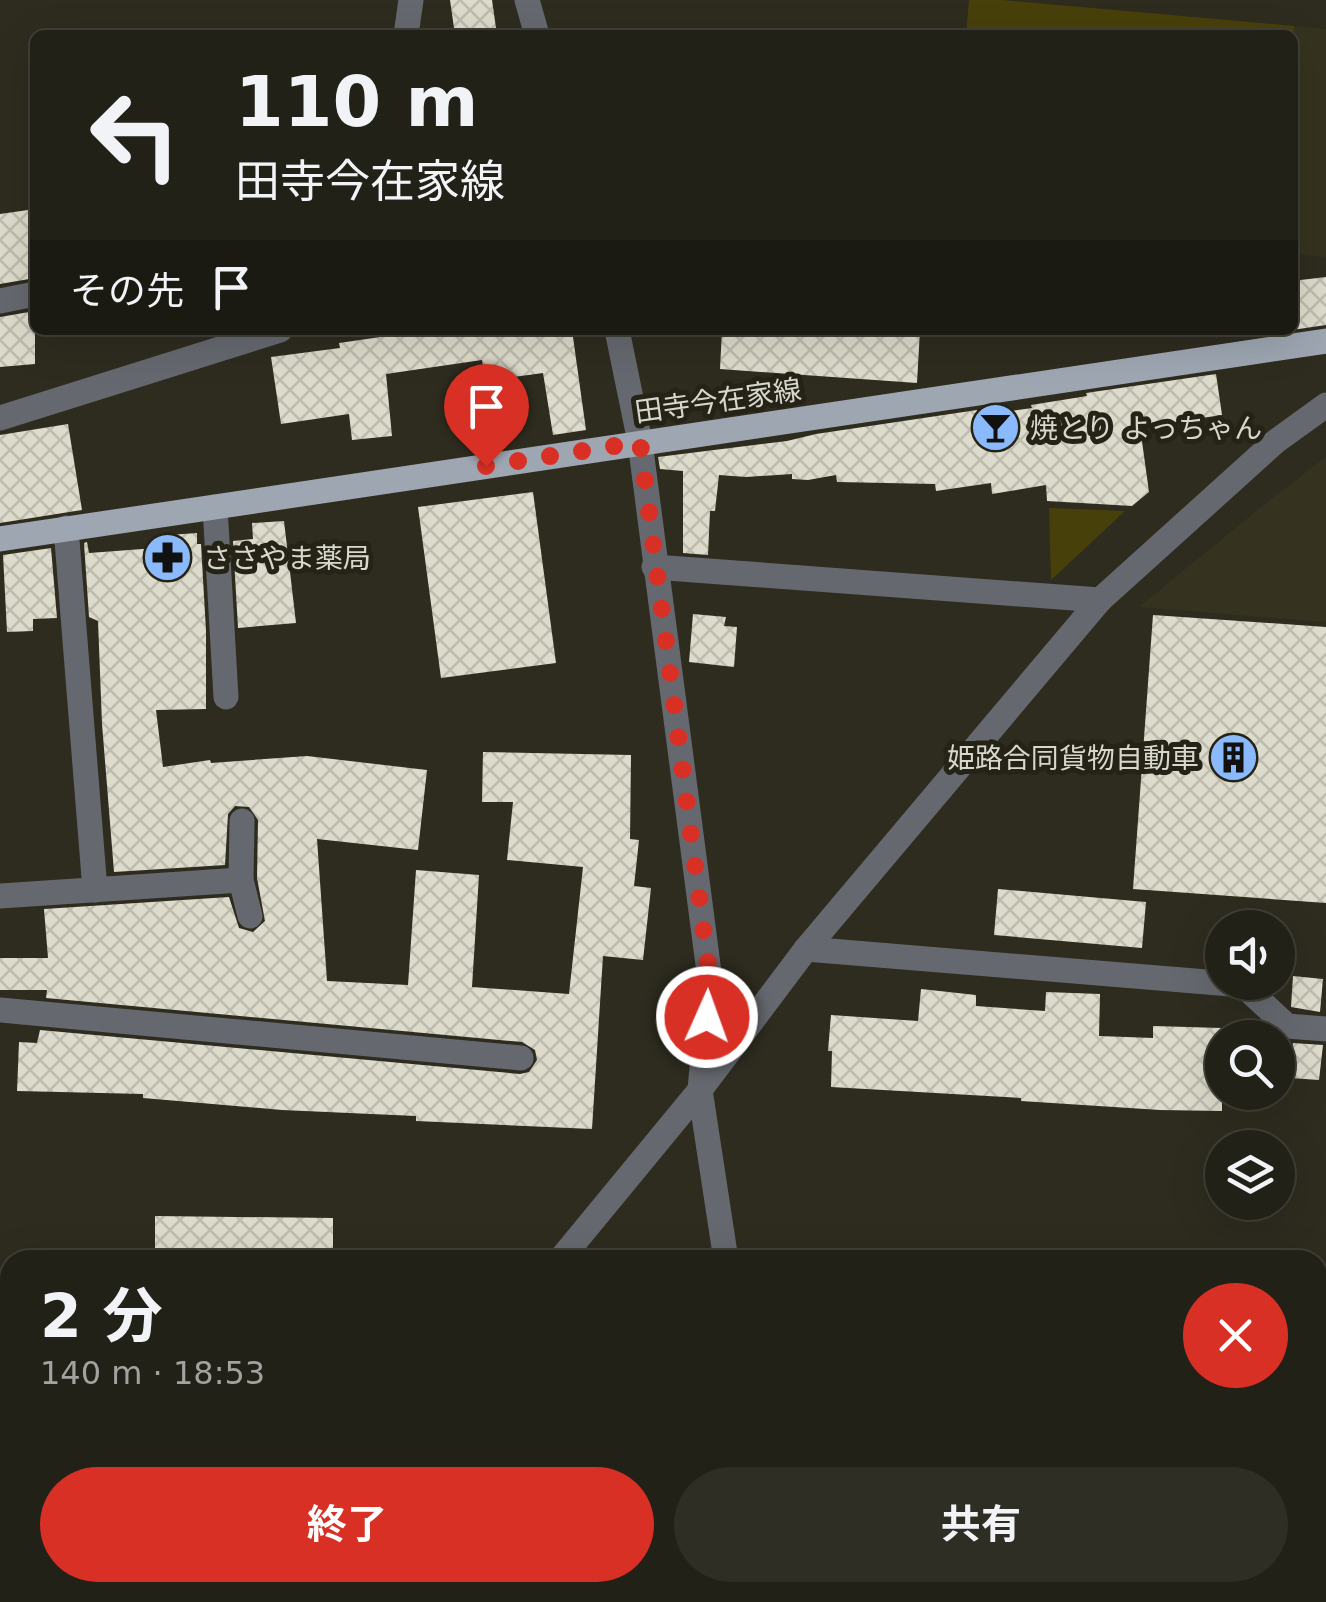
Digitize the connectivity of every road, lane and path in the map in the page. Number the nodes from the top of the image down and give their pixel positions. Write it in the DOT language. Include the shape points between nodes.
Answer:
graph roads {
  1 [pos="410,0"];
  2 [pos="526,0"];
  3 [pos="407,30"];
  4 [pos="535,30"];
  5 [pos="30,295"];
  6 [pos="0,301"];
  7 [pos="264,335"];
  8 [pos="618,335"];
  9 [pos="1326,341"];
  10 [pos="1326,406"];
  11 [pos="0,418"];
  12 [pos="640,442"];
  13 [pos="215,508"];
  14 [pos="66,528"];
  15 [pos="0,539"];
  16 [pos="654,567"];
  17 [pos="1100,600"];
  18 [pos="226,697"];
  19 [pos="242,821"];
  20 [pos="241,880"];
  21 [pos="95,890"];
  22 [pos="0,896"];
  23 [pos="250,916"];
  24 [pos="806,949"];
  25 [pos="1205,982"];
  26 [pos="1259,1000"];
  27 [pos="0,1010"];
  28 [pos="1326,1028"];
  29 [pos="522,1058"];
  30 [pos="700,1090"];
  31 [pos="568,1250"];
  32 [pos="724,1250"];
  1 -- 3 [label="street"];
  2 -- 4 [label="street"];
  5 -- 6 [label="street"];
  7 -- 11 [label="street"];
  8 -- 12 [label="street"];
  9 -- 12 [label="main road, 田寺今在家線"];
  10 -- 17 [label="street" via="1275,442"];
  12 -- 13 [label="main road, 田寺今在家線"];
  12 -- 16 [label="street"];
  13 -- 14 [label="main road, 田寺今在家線"];
  13 -- 18 [label="street"];
  14 -- 15 [label="main road, 田寺今在家線"];
  14 -- 21 [label="street"];
  16 -- 17 [label="street"];
  16 -- 30 [label="street" via="710,980"];
  17 -- 24 [label="street"];
  19 -- 20 [label="street"];
  20 -- 21 [label="street"];
  20 -- 23 [label="street"];
  21 -- 22 [label="street"];
  24 -- 25 [label="street"];
  24 -- 30 [label="street"];
  26 -- 28 [label="street" via="1288,1026"];
  27 -- 29 [label="street"];
  30 -- 31 [label="street"];
  30 -- 32 [label="street"];
}
